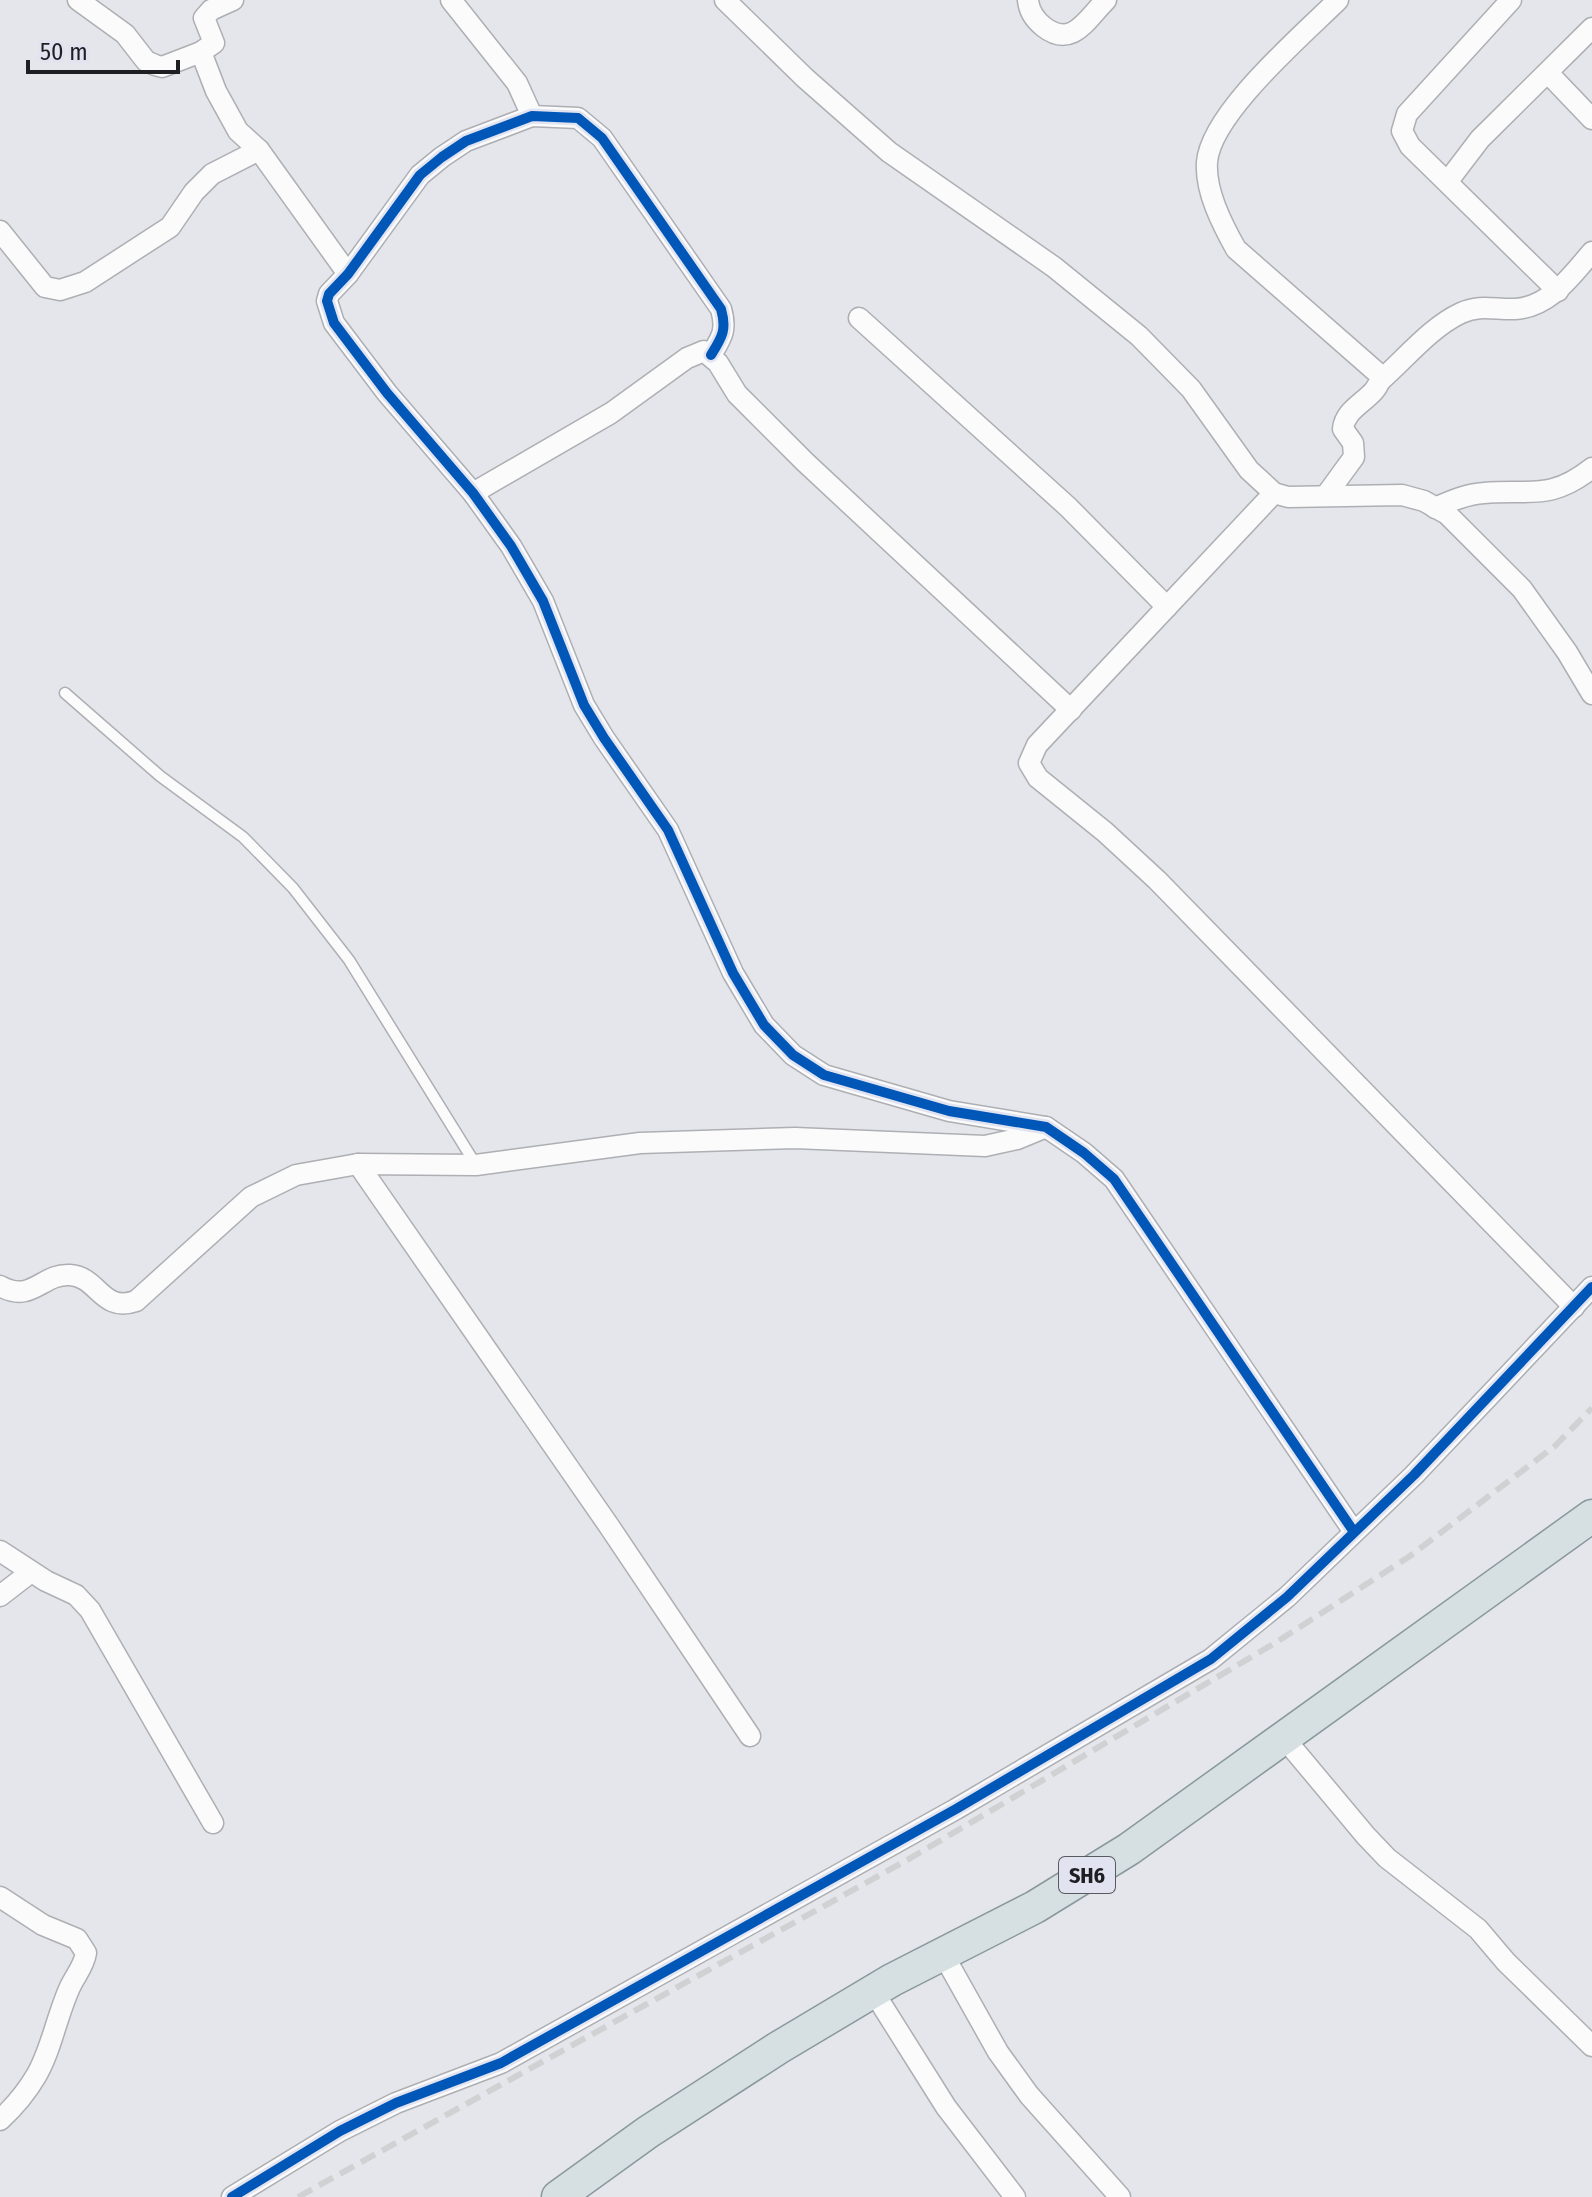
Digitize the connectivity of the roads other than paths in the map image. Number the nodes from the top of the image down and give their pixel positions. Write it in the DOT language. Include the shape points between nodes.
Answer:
graph roads {
  1 [pos="78,0"];
  2 [pos="233,0"];
  3 [pos="451,0"];
  4 [pos="725,0"];
  5 [pos="1028,0"];
  6 [pos="1106,0"];
  7 [pos="1338,0"];
  8 [pos="1511,0"];
  9 [pos="1592,28"];
  10 [pos="201,52"];
  11 [pos="1548,73"];
  12 [pos="532,116"];
  13 [pos="1592,119"];
  14 [pos="259,150"];
  15 [pos="1448,181"];
  16 [pos="0,231"];
  17 [pos="1592,252"];
  18 [pos="348,274"];
  19 [pos="1558,291"];
  20 [pos="859,318"];
  21 [pos="711,355"];
  22 [pos="1381,380"];
  23 [pos="1592,468"];
  24 [pos="473,493"];
  25 [pos="1274,493"];
  26 [pos="1327,494"];
  27 [pos="1435,508"];
  28 [pos="1167,607"];
  29 [pos="65,693"];
  30 [pos="1592,694"];
  31 [pos="1071,710"];
  32 [pos="1046,1127"];
  33 [pos="358,1164"];
  34 [pos="476,1165"];
  35 [pos="0,1286"];
  36 [pos="1592,1287"];
  37 [pos="1574,1307"];
  38 [pos="1592,1516"];
  39 [pos="1354,1532"];
  40 [pos="0,1551"];
  41 [pos="31,1572"];
  42 [pos="0,1596"];
  43 [pos="750,1736"];
  44 [pos="1284,1738"];
  45 [pos="213,1823"];
  46 [pos="0,1897"];
  47 [pos="943,1954"];
  48 [pos="873,1991"];
  49 [pos="1592,2046"];
  50 [pos="0,2120"];
  51 [pos="232,2197"];
  52 [pos="558,2197"];
  53 [pos="1015,2197"];
  54 [pos="1120,2197"];
  1 -- 10 [label="street" via="125,34 155,65"];
  2 -- 10 [label="street" via="207,13 204,22 214,43"];
  3 -- 12 [label="street" via="517,83"];
  4 -- 25 [label="street" via="889,152 1054,267 1139,336 1191,389 1249,470"];
  5 -- 6 [label="street" via="1037,21 1064,37"];
  7 -- 22 [label="street" via="1240,99 1214,138 1208,179 1236,249 1379,371"];
  8 -- 15 [label="street" via="1402,122 1410,146"];
  9 -- 11 [label="street"];
  10 -- 14 [label="street" via="232,120"];
  11 -- 13 [label="street"];
  11 -- 15 [label="street" via="1480,139"];
  12 -- 18 [label="street" via="466,141 420,175"];
  12 -- 21 [label="street" via="578,118 602,138 721,309 725,333"];
  14 -- 16 [label="street" via="212,174 170,227 85,282 60,290 45,287"];
  14 -- 18 [label="street"];
  15 -- 19 [label="street"];
  17 -- 19 [label="street"];
  18 -- 24 [label="street" via="329,294 334,323"];
  19 -- 22 [label="street" via="1517,309 1486,306 1459,314"];
  20 -- 28 [label="street" via="1068,507"];
  21 -- 24 [label="street" via="704,351 687,358 611,413"];
  21 -- 31 [label="street" via="737,394 805,462"];
  22 -- 26 [label="street" via="1345,419 1343,429 1353,443 1354,457"];
  23 -- 27 [label="street" via="1546,492 1482,493"];
  24 -- 32 [label="street" via="543,601 584,705 668,830 733,973 764,1025 793,1055 824,1075 949,1111"];
  25 -- 26 [label="street"];
  25 -- 28 [label="street"];
  26 -- 27 [label="street" via="1402,495"];
  27 -- 30 [label="street" via="1522,589"];
  28 -- 31 [label="street"];
  29 -- 34 [label="lane" via="160,776 243,837 293,888 349,960"];
  31 -- 37 [label="street" via="1032,754 1029,763 1038,778 1157,880"];
  32 -- 34 [label="street" via="985,1146 795,1138 640,1143"];
  32 -- 39 [label="street" via="1114,1179"];
  33 -- 34 [label="street"];
  33 -- 35 [label="street" via="296,1175 251,1197 136,1301 125,1305 113,1303 79,1276 58,1276 26,1292"];
  33 -- 43 [label="street"];
  36 -- 37 [label="street"];
  37 -- 39 [label="street"];
  38 -- 44 [label="main road, SH6"];
  39 -- 51 [label="street" via="1287,1597 1211,1659 956,1809 501,2063 396,2103"];
  40 -- 41 [label="street"];
  41 -- 42 [label="street"];
  41 -- 45 [label="street" via="76,1595 90,1610"];
  44 -- 47 [label="main road, SH6" via="1129,1849 1035,1907"];
  44 -- 49 [label="street" via="1387,1858 1478,1929"];
  46 -- 50 [label="street" via="77,1939 86,1953 38,2073"];
  47 -- 48 [label="main road, SH6"];
  47 -- 54 [label="street" via="1029,2095"];
  48 -- 52 [label="main road, SH6" via="648,2132"];
  48 -- 53 [label="street" via="946,2107"];
}
